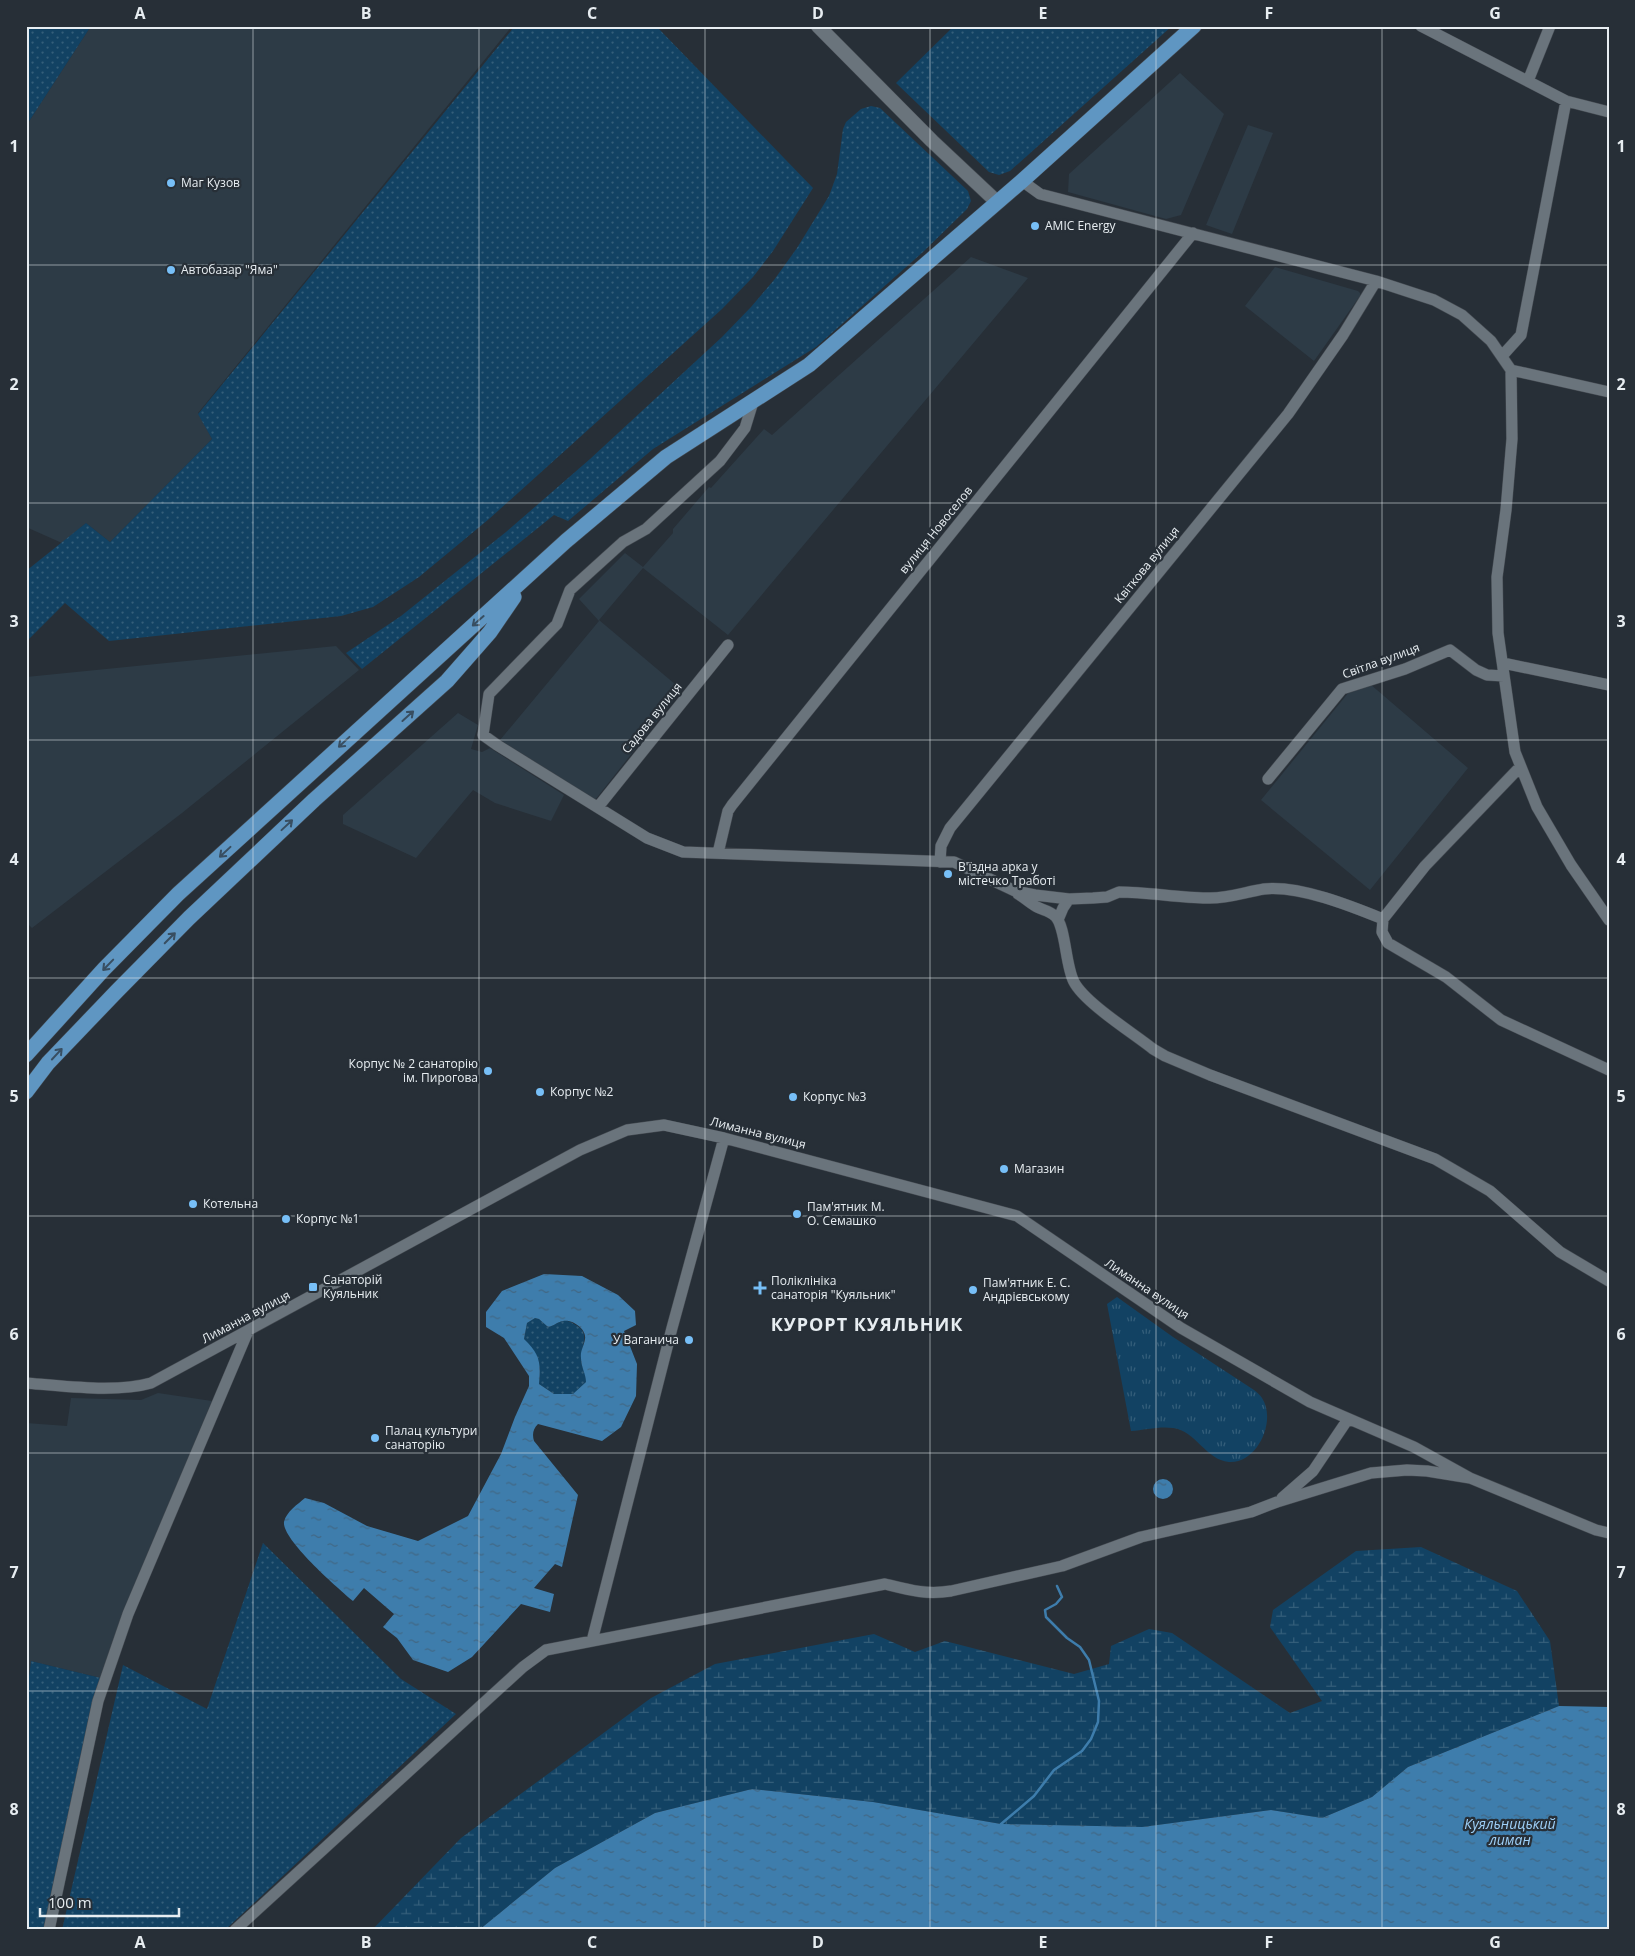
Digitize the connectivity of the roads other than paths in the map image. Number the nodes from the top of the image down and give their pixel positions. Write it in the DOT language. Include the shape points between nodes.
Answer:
graph roads {
  1 [pos="818,26"];
  2 [pos="1194,26"];
  3 [pos="1421,26"];
  4 [pos="1550,26"];
  5 [pos="1528,81"];
  6 [pos="1566,101"];
  7 [pos="1609,112"];
  8 [pos="1022,181"];
  9 [pos="998,202"];
  10 [pos="1193,233"];
  11 [pos="1376,281"];
  12 [pos="1502,356"];
  13 [pos="1511,370"];
  14 [pos="1609,392"];
  15 [pos="753,402"];
  16 [pos="527,577"];
  17 [pos="728,645"];
  18 [pos="1503,663"];
  19 [pos="1504,676"];
  20 [pos="1609,685"];
  21 [pos="1520,767"];
  22 [pos="1268,779"];
  23 [pos="598,807"];
  24 [pos="718,853"];
  25 [pos="947,865"];
  26 [pos="1015,891"];
  27 [pos="1070,899"];
  28 [pos="1383,919"];
  29 [pos="1058,920"];
  30 [pos="1608,920"];
  31 [pos="26,1055"];
  32 [pos="1609,1070"];
  33 [pos="26,1092"];
  34 [pos="724,1138"];
  35 [pos="1609,1281"];
  36 [pos="248,1331"];
  37 [pos="26,1383"];
  38 [pos="1348,1419"];
  39 [pos="1470,1478"];
  40 [pos="1277,1502"];
  41 [pos="1609,1533"];
  42 [pos="592,1640"];
  43 [pos="49,1930"];
  44 [pos="235,1930"];
  1 -- 9 [label="street" via="932,141"];
  2 -- 8 [label="highway"];
  3 -- 5 [label="street"];
  4 -- 5 [label="street"];
  5 -- 6 [label="street"];
  6 -- 7 [label="street"];
  6 -- 12 [label="street" via="1521,335"];
  8 -- 9 [label="highway"];
  8 -- 10 [label="street" via="1040,194"];
  9 -- 15 [label="highway" via="809,365"];
  10 -- 11 [label="street"];
  10 -- 24 [label="street, вулиця Новоселов" via="732,804"];
  11 -- 12 [label="street" via="1434,300 1462,315 1491,341"];
  11 -- 25 [label="street, Квіткова вулиця" via="1288,414 950,828 941,846"];
  12 -- 13 [label="street"];
  13 -- 14 [label="street"];
  13 -- 18 [label="street" via="1512,439 1498,577 1498,633"];
  15 -- 16 [label="highway" via="666,457"];
  15 -- 23 [label="street" via="745,428 720,461 646,529 623,542 570,590 557,624 489,694 483,734"];
  16 -- 31 [label="highway, one-way" via="178,894"];
  33 -- 16 [label="highway, one-way" via="48,1063 189,918 314,800 448,681 490,632"];
  17 -- 23 [label="street, Садова вулиця"];
  18 -- 19 [label="street"];
  18 -- 20 [label="street"];
  19 -- 21 [label="street"];
  19 -- 22 [label="street, Світла вулиця" via="1487,676 1450,650 1405,669 1342,689"];
  21 -- 28 [label="street" via="1425,866"];
  21 -- 30 [label="street" via="1537,807"];
  23 -- 24 [label="street" via="656,842 683,852"];
  24 -- 25 [label="street"];
  25 -- 26 [label="street"];
  26 -- 27 [label="street"];
  26 -- 29 [label="street"];
  27 -- 28 [label="street" via="1107,897 1119,892 1208,899 1265,889 1288,890 1321,897"];
  27 -- 29 [label="street"];
  28 -- 32 [label="street" via="1382,932 1388,943 1446,977 1501,1020"];
  29 -- 35 [label="street" via="1074,982 1084,995 1153,1049 1210,1075 1435,1159 1490,1191 1560,1252"];
  34 -- 36 [label="street, Лиманна вулиця" via="664,1125 634,1128 604,1139"];
  34 -- 38 [label="street, Лиманна вулиця" via="1017,1216 1181,1328 1310,1402"];
  34 -- 42 [label="street"];
  36 -- 37 [label="street, Лиманна вулиця" via="164,1376 138,1386 74,1387"];
  36 -- 43 [label="street" via="128,1614 98,1701"];
  38 -- 39 [label="street, Лиманна вулиця" via="1414,1447"];
  38 -- 40 [label="street" via="1313,1471"];
  39 -- 40 [label="street" via="1417,1471 1371,1474"];
  39 -- 41 [label="street"];
  40 -- 42 [label="street" via="1251,1512 1141,1537 1062,1566 951,1592 933,1594 885,1584"];
  42 -- 44 [label="street" via="546,1650 523,1667"];
}
